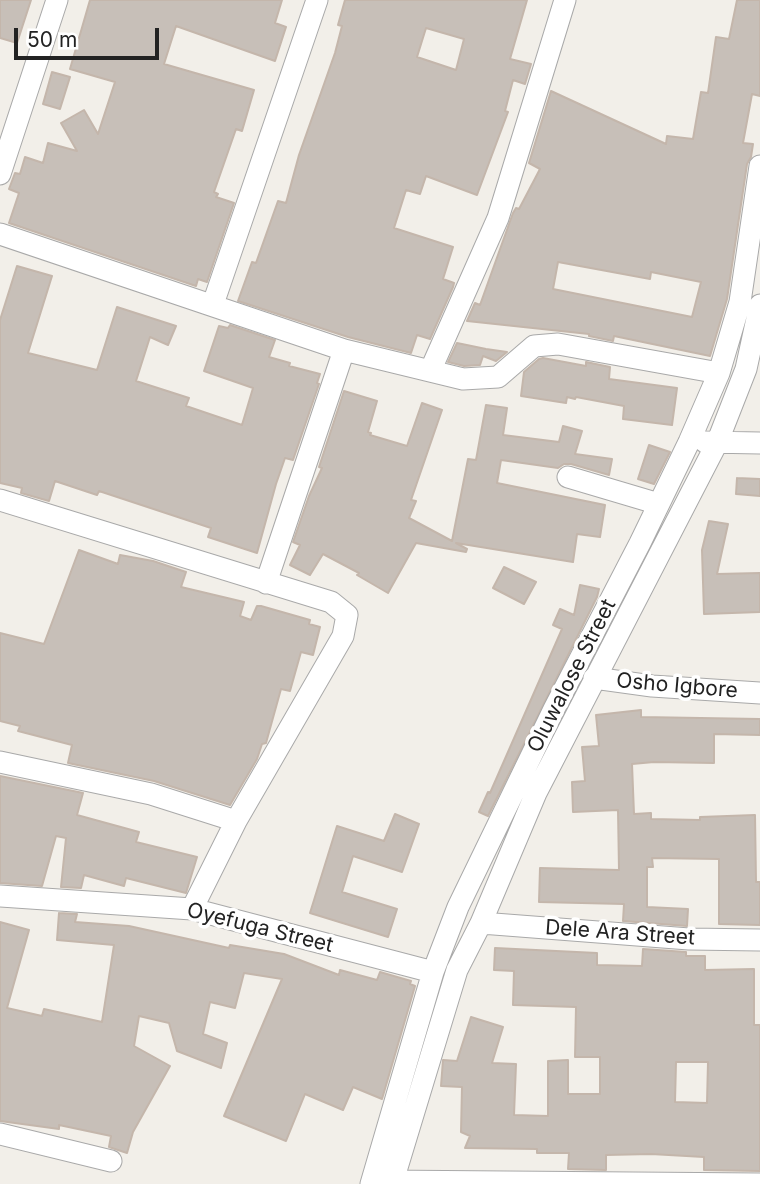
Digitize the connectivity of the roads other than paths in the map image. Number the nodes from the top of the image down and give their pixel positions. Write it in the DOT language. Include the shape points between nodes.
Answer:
graph roads {
  1 [pos="57,0"];
  2 [pos="317,0"];
  3 [pos="565,0"];
  4 [pos="760,166"];
  5 [pos="0,173"];
  6 [pos="0,234"];
  7 [pos="214,304"];
  8 [pos="760,306"];
  9 [pos="757,329"];
  10 [pos="344,350"];
  11 [pos="430,369"];
  12 [pos="719,373"];
  13 [pos="689,442"];
  14 [pos="717,443"];
  15 [pos="760,443"];
  16 [pos="568,477"];
  17 [pos="0,500"];
  18 [pos="659,504"];
  19 [pos="266,583"];
  20 [pos="594,678"];
  21 [pos="760,693"];
  22 [pos="554,709"];
  23 [pos="574,718"];
  24 [pos="0,762"];
  25 [pos="236,821"];
  26 [pos="0,896"];
  27 [pos="192,909"];
  28 [pos="481,923"];
  29 [pos="760,940"];
  30 [pos="433,972"];
  31 [pos="0,1134"];
  32 [pos="111,1161"];
  33 [pos="382,1183"];
  34 [pos="760,1184"];
  1 -- 5 [label="street"];
  2 -- 7 [label="street"];
  3 -- 11 [label="street" via="498,218"];
  4 -- 12 [label="street, Oluwalose Street" via="740,302"];
  6 -- 7 [label="street"];
  7 -- 10 [label="street"];
  8 -- 9 [label="street, Oluwalose Street"];
  9 -- 14 [label="street, Oluwalose Street"];
  10 -- 11 [label="street"];
  10 -- 19 [label="street"];
  11 -- 12 [label="street" via="463,379 498,377 534,346 558,344"];
  12 -- 13 [label="street, Oluwalose Street"];
  13 -- 14 [label="street"];
  13 -- 18 [label="street, Oluwalose Street"];
  14 -- 15 [label="street"];
  14 -- 20 [label="street, Oluwalose Street"];
  16 -- 18 [label="street"];
  17 -- 19 [label="street"];
  18 -- 22 [label="street, Oluwalose Street"];
  19 -- 25 [label="street" via="331,603 347,615 343,636"];
  20 -- 21 [label="street, Osho Igbore"];
  20 -- 23 [label="street, Oluwalose Street"];
  22 -- 23 [label="street"];
  22 -- 30 [label="street, Oluwalose Street" via="458,907"];
  23 -- 28 [label="street, Oluwalose Street" via="536,793"];
  24 -- 25 [label="street" via="151,794"];
  25 -- 27 [label="street"];
  26 -- 27 [label="street, Oyefuga Street"];
  27 -- 30 [label="street, Oyefuga Street"];
  28 -- 29 [label="street, Dele Ara Street"];
  28 -- 33 [label="street, Oluwalose Street" via="457,970"];
  30 -- 33 [label="street, Oluwalose Street"];
  31 -- 32 [label="street"];
  33 -- 34 [label="street"];
}
